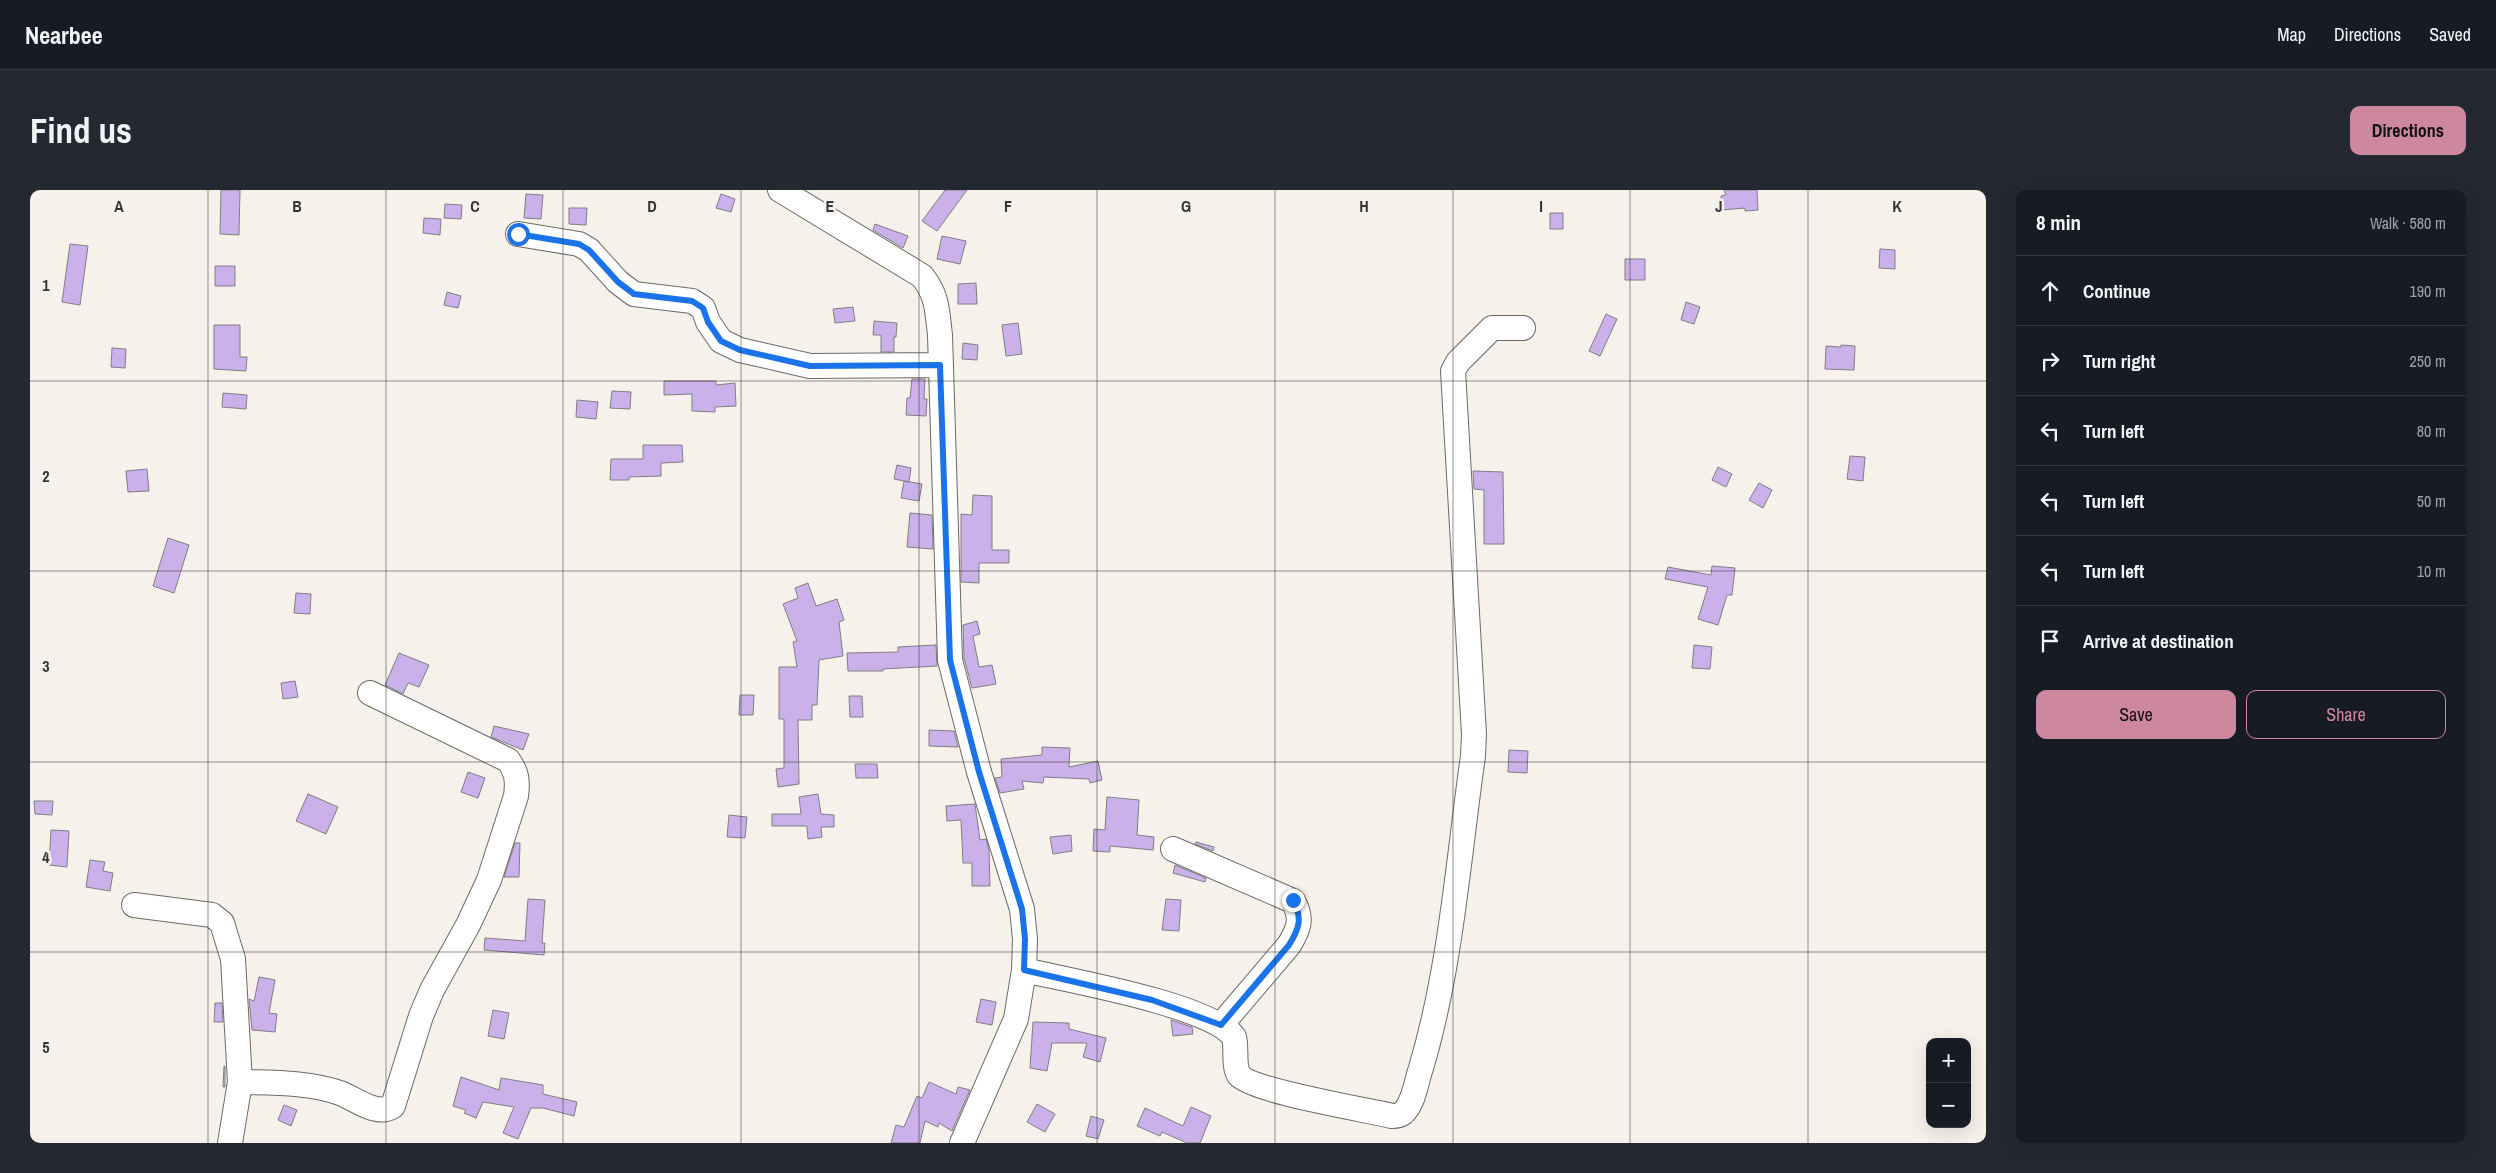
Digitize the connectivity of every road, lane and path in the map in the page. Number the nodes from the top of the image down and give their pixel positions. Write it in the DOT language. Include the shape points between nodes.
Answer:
graph roads {
  1 [pos="780,190"];
  2 [pos="518,234"];
  3 [pos="1523,328"];
  4 [pos="940,365"];
  5 [pos="370,693"];
  6 [pos="1173,849"];
  7 [pos="134,905"];
  8 [pos="1024,970"];
  9 [pos="1221,1025"];
  10 [pos="240,1082"];
  11 [pos="230,1143"];
  12 [pos="962,1143"];
  1 -- 4 [label="street" via="922,276 932,289 936,305"];
  2 -- 4 [label="street" via="579,244 634,294 692,301 703,308 721,341 740,350 810,366"];
  3 -- 9 [label="street" via="1492,328 1458,362 1454,371 1474,734 1445,968 1429,1041 1408,1106 1400,1116 1392,1116 1292,1094 1246,1080 1237,1069 1234,1036"];
  4 -- 8 [label="street" via="950,660 979,772 1022,909"];
  5 -- 10 [label="street" via="508,760 516,771 516,796 489,880 432,990 393,1106 380,1111 322,1088 299,1084"];
  6 -- 9 [label="street" via="1293,900 1298,908 1301,920 1289,945"];
  7 -- 10 [label="street" via="212,915 222,923 232,959"];
  8 -- 9 [label="street" via="1152,1000"];
  8 -- 12 [label="street" via="1016,1019"];
  10 -- 11 [label="street"];
}
